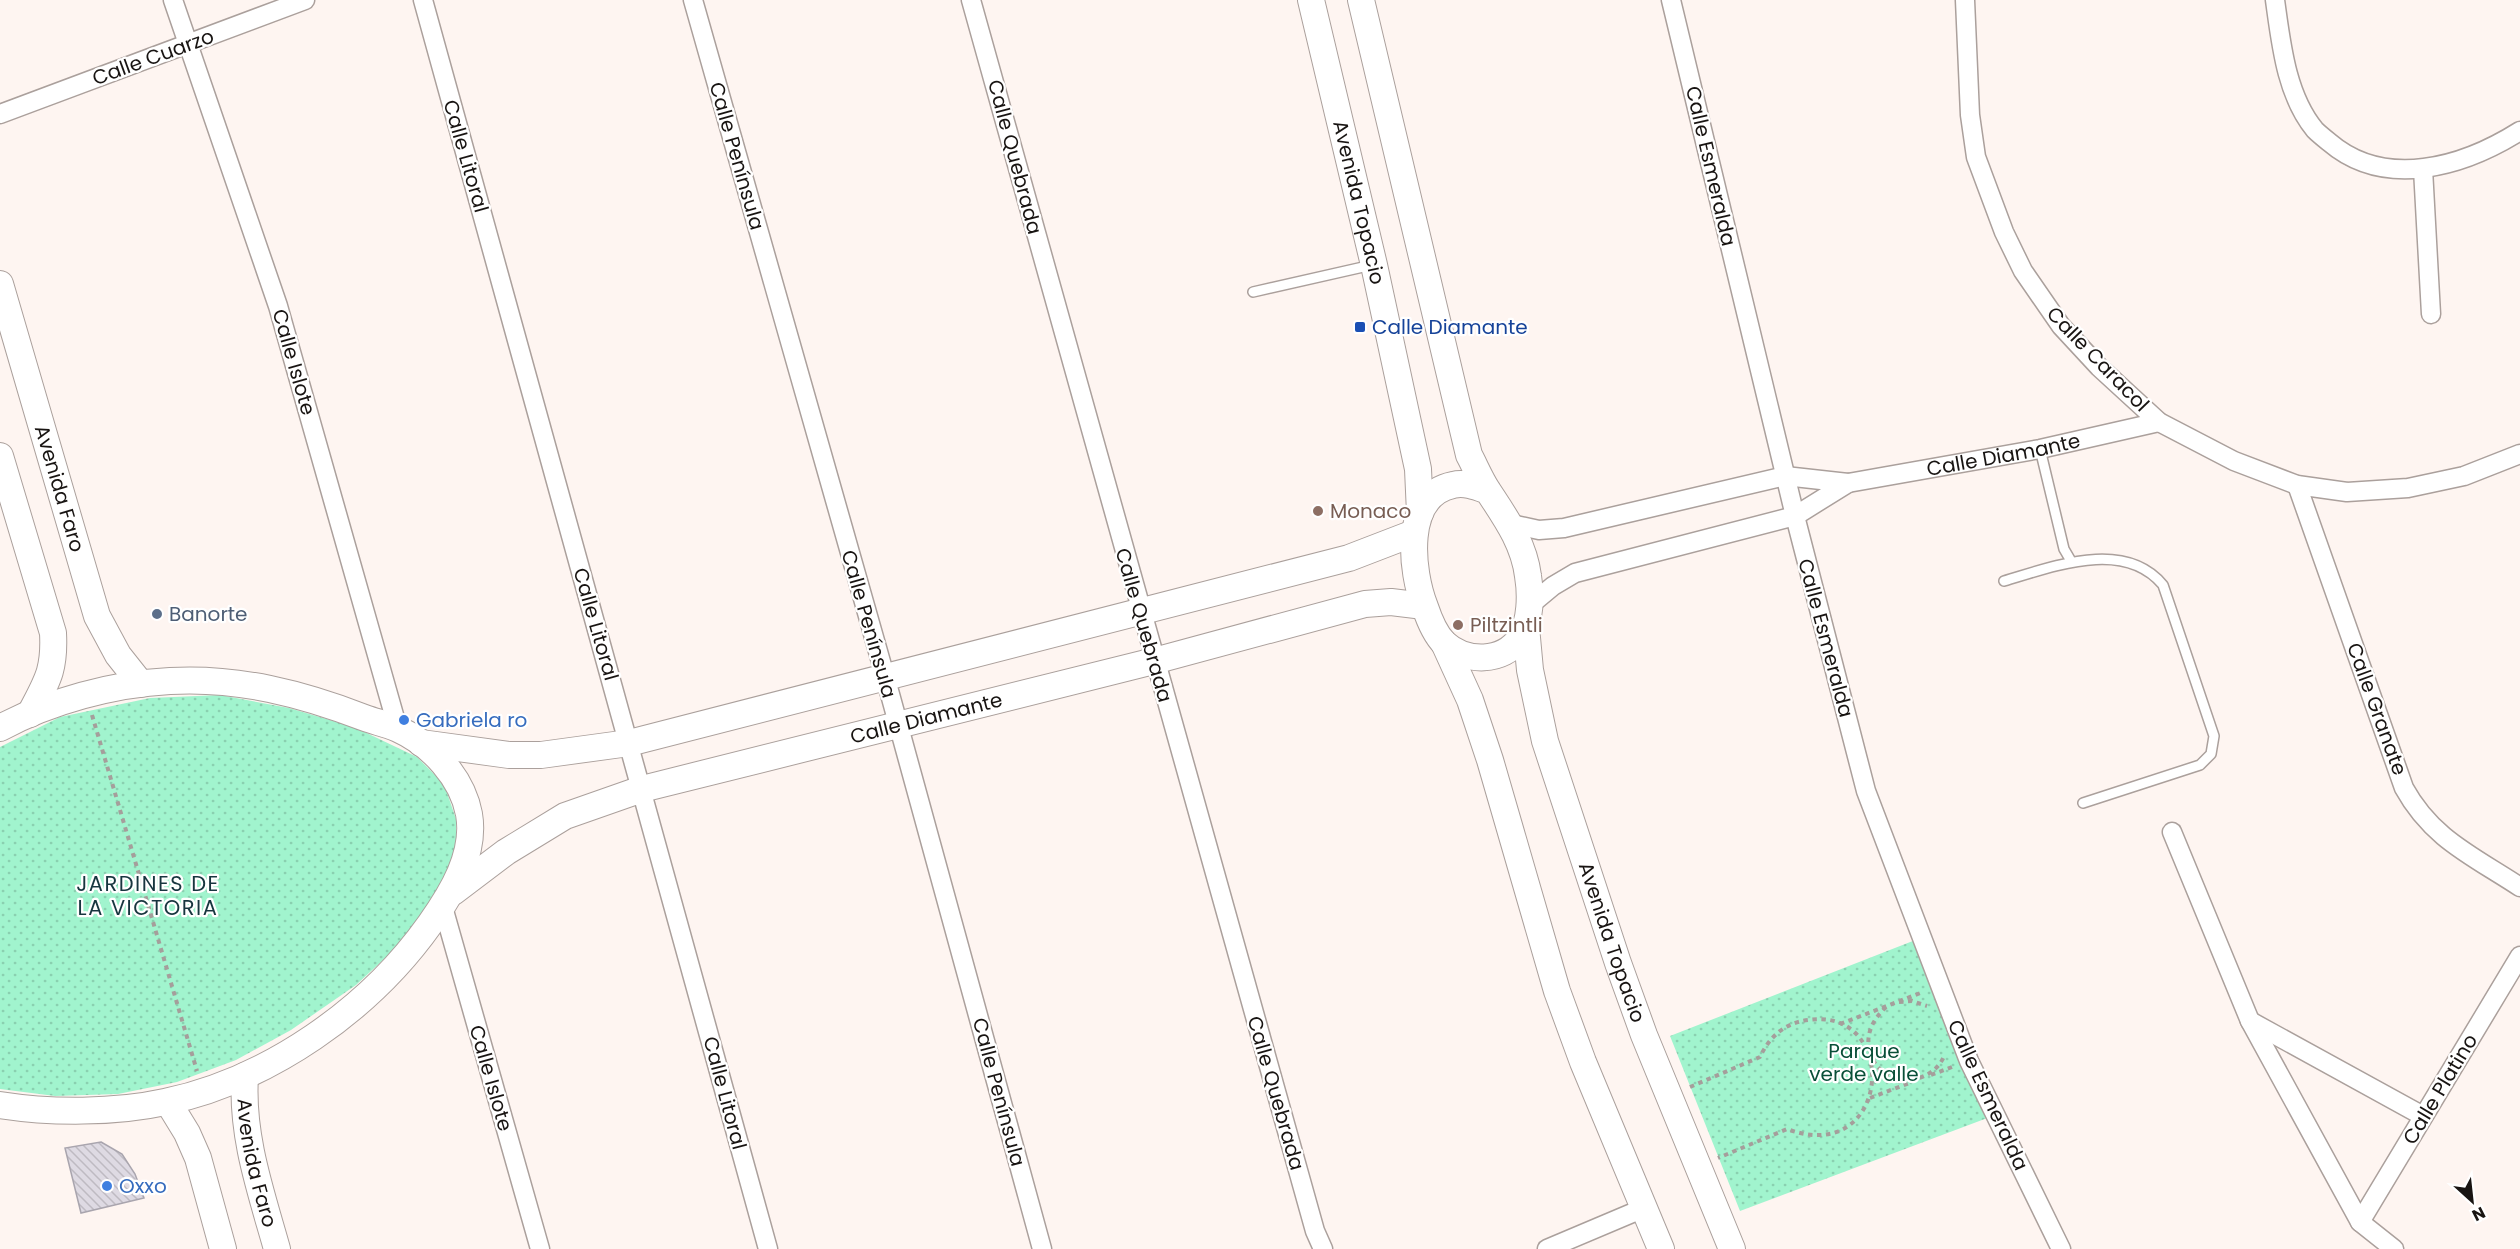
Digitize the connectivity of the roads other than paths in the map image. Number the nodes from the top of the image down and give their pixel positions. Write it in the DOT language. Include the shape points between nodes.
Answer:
graph roads {
  1 [pos="172,0"];
  2 [pos="305,0"];
  3 [pos="423,0"];
  4 [pos="693,0"];
  5 [pos="971,0"];
  6 [pos="1311,0"];
  7 [pos="1361,0"];
  8 [pos="1671,0"];
  9 [pos="1965,0"];
  10 [pos="2275,0"];
  11 [pos="188,44"];
  12 [pos="0,114"];
  13 [pos="2520,131"];
  14 [pos="2423,169"];
  15 [pos="1374,265"];
  16 [pos="0,284"];
  17 [pos="1253,292"];
  18 [pos="2431,314"];
  19 [pos="2159,422"];
  20 [pos="2040,449"];
  21 [pos="2520,454"];
  22 [pos="0,456"];
  23 [pos="1785,476"];
  24 [pos="1848,483"];
  25 [pos="2297,485"];
  26 [pos="1488,491"];
  27 [pos="1795,516"];
  28 [pos="1417,523"];
  29 [pos="1510,524"];
  30 [pos="2071,561"];
  31 [pos="2004,580"];
  32 [pos="1424,606"];
  33 [pos="1141,613"];
  34 [pos="1527,617"];
  35 [pos="1444,643"];
  36 [pos="1154,661"];
  37 [pos="885,676"];
  38 [pos="141,684"];
  39 [pos="30,714"];
  40 [pos="897,725"];
  41 [pos="0,728"];
  42 [pos="398,729"];
  43 [pos="629,742"];
  44 [pos="421,743"];
  45 [pos="642,789"];
  46 [pos="2083,802"];
  47 [pos="2172,832"];
  48 [pos="2520,886"];
  49 [pos="447,900"];
  50 [pos="2520,956"];
  51 [pos="2250,1021"];
  52 [pos="244,1076"];
  53 [pos="168,1102"];
  54 [pos="0,1105"];
  55 [pos="2423,1116"];
  56 [pos="1644,1208"];
  57 [pos="2360,1222"];
  58 [pos="223,1249"];
  59 [pos="277,1249"];
  60 [pos="540,1249"];
  61 [pos="768,1249"];
  62 [pos="1042,1249"];
  63 [pos="1323,1249"];
  64 [pos="1547,1249"];
  65 [pos="1661,1249"];
  66 [pos="1732,1249"];
  67 [pos="2061,1249"];
  68 [pos="2394,1249"];
  1 -- 11 [label="street, Calle Islote"];
  2 -- 11 [label="street, Calle Cuarzo"];
  3 -- 43 [label="street, Calle Litoral"];
  4 -- 37 [label="street, Calle Península"];
  5 -- 33 [label="street, Calle Quebrada"];
  6 -- 15 [label="street, Avenida Topacio"];
  7 -- 26 [label="street" via="1468,454"];
  8 -- 23 [label="street, Calle Esmeralda"];
  9 -- 19 [label="street, Calle Caracol" via="1970,115 1976,157 2004,232 2024,271 2061,326"];
  10 -- 14 [label="street" via="2283,56 2298,100 2315,130 2344,155 2368,164 2396,170"];
  11 -- 12 [label="street, Calle Cuarzo"];
  11 -- 42 [label="street, Calle Islote" via="278,306"];
  13 -- 14 [label="street" via="2462,160"];
  14 -- 18 [label="street"];
  15 -- 17 [label="lane"];
  15 -- 28 [label="street, Avenida Topacio" via="1418,470"];
  16 -- 38 [label="street, Avenida Faro" via="97,616 118,655"];
  19 -- 20 [label="street, Calle Diamante"];
  19 -- 25 [label="street, Calle Caracol" via="2234,461"];
  20 -- 24 [label="street, Calle Diamante"];
  20 -- 30 [label="lane" via="2064,549"];
  21 -- 25 [label="street, Calle Caracol" via="2464,476 2408,488 2347,492"];
  22 -- 39 [label="street" via="53,633 54,660"];
  23 -- 24 [label="street, Calle Diamante"];
  23 -- 27 [label="street, Calle Esmeralda"];
  23 -- 29 [label="street, Calle Diamante" via="1563,528 1539,530"];
  24 -- 27 [label="street, Calle Diamante"];
  25 -- 48 [label="street, Calle Granate" via="2404,788 2421,815 2441,836"];
  26 -- 28 [label="street" via="1452,485 1434,494"];
  26 -- 29 [label="street"];
  27 -- 34 [label="street, Calle Diamante" via="1575,573 1553,586"];
  27 -- 67 [label="street, Calle Esmeralda" via="1866,791 1969,1061"];
  28 -- 32 [label="street" via="1415,578"];
  28 -- 33 [label="street" via="1349,558"];
  29 -- 34 [label="street" via="1528,575"];
  30 -- 31 [label="lane"];
  30 -- 46 [label="lane" via="2122,562 2145,570 2163,585 2214,736 2211,754 2200,765"];
  32 -- 35 [label="street"];
  32 -- 36 [label="street, Calle Diamante" via="1365,604"];
  33 -- 36 [label="street, Calle Quebrada"];
  33 -- 37 [label="street"];
  34 -- 35 [label="street" via="1520,639 1485,658 1472,658"];
  34 -- 66 [label="street, Avenida Topacio" via="1530,670 1545,741 1644,1035"];
  35 -- 56 [label="street" via="1470,700 1490,760 1561,1001"];
  36 -- 40 [label="street, Calle Diamante"];
  36 -- 63 [label="street, Calle Quebrada"];
  37 -- 40 [label="street, Calle Península"];
  37 -- 43 [label="street"];
  38 -- 39 [label="street" via="86,695"];
  38 -- 42 [label="street" via="171,680 256,686 298,694"];
  39 -- 41 [label="street"];
  40 -- 45 [label="street, Calle Diamante"];
  40 -- 62 [label="street, Calle Península"];
  42 -- 44 [label="street"];
  43 -- 44 [label="street" via="541,755 509,755"];
  43 -- 45 [label="street, Calle Litoral"];
  44 -- 49 [label="street" via="453,776 470,817 465,860"];
  45 -- 49 [label="street, Calle Diamante" via="565,816 506,852"];
  45 -- 61 [label="street, Calle Litoral"];
  47 -- 51 [label="street"];
  49 -- 52 [label="street" via="413,949 369,993 317,1034"];
  49 -- 60 [label="street, Calle Islote"];
  50 -- 55 [label="street, Calle Platino"];
  51 -- 55 [label="street"];
  51 -- 57 [label="street"];
  52 -- 53 [label="street"];
  52 -- 59 [label="street, Avenida Faro" via="247,1138"];
  53 -- 54 [label="street" via="47,1110"];
  53 -- 58 [label="street" via="198,1158"];
  55 -- 57 [label="street, Calle Platino"];
  56 -- 64 [label="street"];
  56 -- 65 [label="street"];
  57 -- 68 [label="street"];
}
